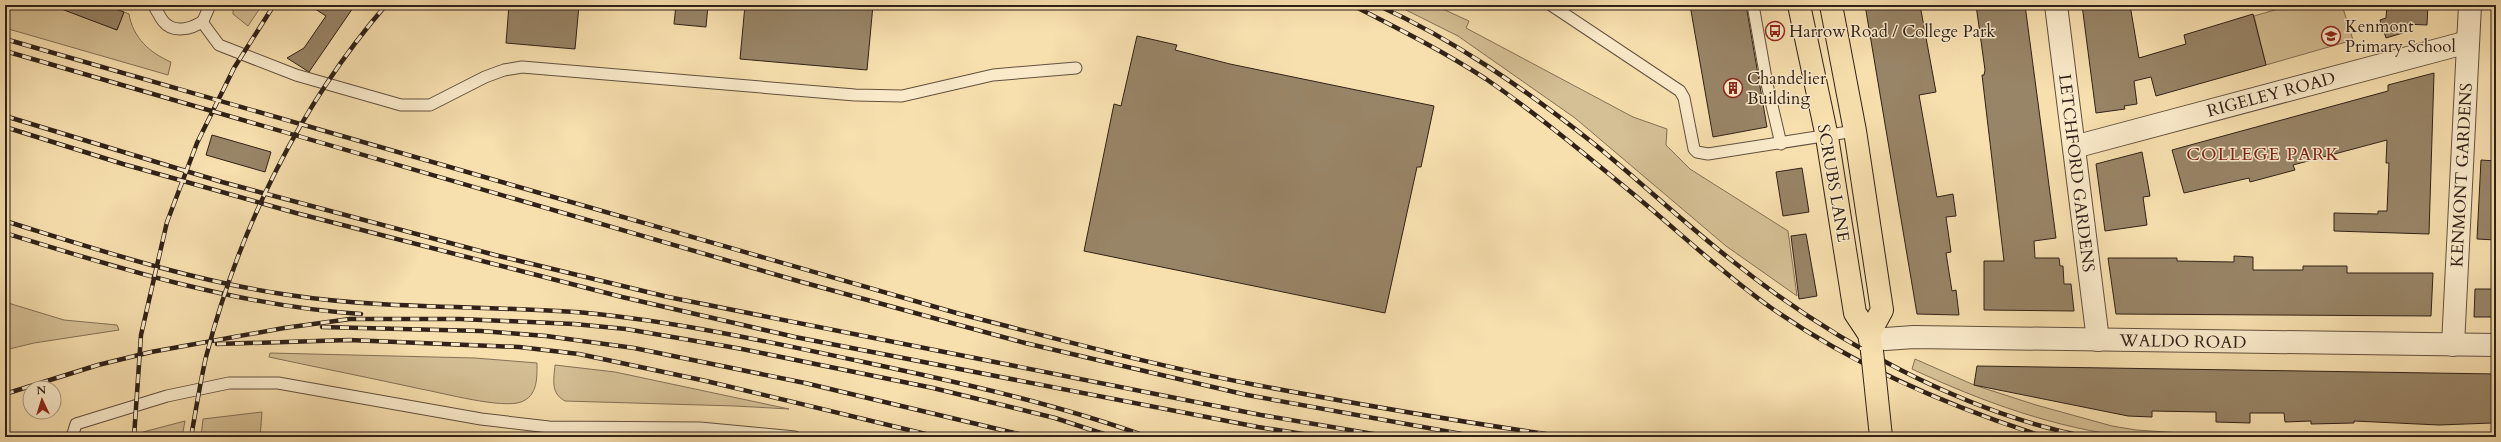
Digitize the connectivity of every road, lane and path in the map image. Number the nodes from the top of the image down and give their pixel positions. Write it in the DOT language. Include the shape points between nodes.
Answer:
graph roads {
  1 [pos="153,5"];
  2 [pos="210,5"];
  3 [pos="1551,5"];
  4 [pos="1753,5"];
  5 [pos="1799,5"];
  6 [pos="1832,5"];
  7 [pos="2056,5"];
  8 [pos="2470,5"];
  9 [pos="202,22"];
  10 [pos="2468,42"];
  11 [pos="1076,68"];
  12 [pos="1856,131"];
  13 [pos="1827,137"];
  14 [pos="1781,144"];
  15 [pos="2074,147"];
  16 [pos="2098,340"];
  17 [pos="1871,342"];
  18 [pos="2453,345"];
  19 [pos="2496,345"];
  20 [pos="72,437"];
  21 [pos="795,437"];
  22 [pos="1881,437"];
  1 -- 9 [label="lane" via="163,22 170,27 186,30"];
  2 -- 9 [label="lane"];
  3 -- 14 [label="lane" via="1680,91 1697,152 1708,154"];
  4 -- 14 [label="lane" via="1766,84"];
  5 -- 13 [label="main road, SCRUBS LANE"];
  6 -- 12 [label="main road, SCRUBS LANE"];
  7 -- 15 [label="street, LETCHFORD GARDENS"];
  8 -- 10 [label="street, KENMONT GARDENS"];
  9 -- 11 [label="lane" via="219,45 296,75 406,105 430,105 485,77 522,67 855,95 902,96 993,75"];
  10 -- 15 [label="street, RIGELEY ROAD"];
  10 -- 18 [label="street, KENMONT GARDENS"];
  12 -- 13 [label="lane"];
  12 -- 17 [label="main road, SCRUBS LANE" via="1882,310"];
  13 -- 14 [label="lane"];
  13 -- 17 [label="main road, SCRUBS LANE" via="1855,313"];
  15 -- 16 [label="street, LETCHFORD GARDENS"];
  16 -- 17 [label="street, WALDO ROAD" via="1914,337"];
  16 -- 18 [label="street, WALDO ROAD"];
  17 -- 22 [label="main road, SCRUBS LANE, bridge"];
  18 -- 19 [label="street, WALDO ROAD"];
  20 -- 21 [label="lane" via="76,424 166,396 229,383 268,383 354,395 481,419 549,427 700,428"];
}
